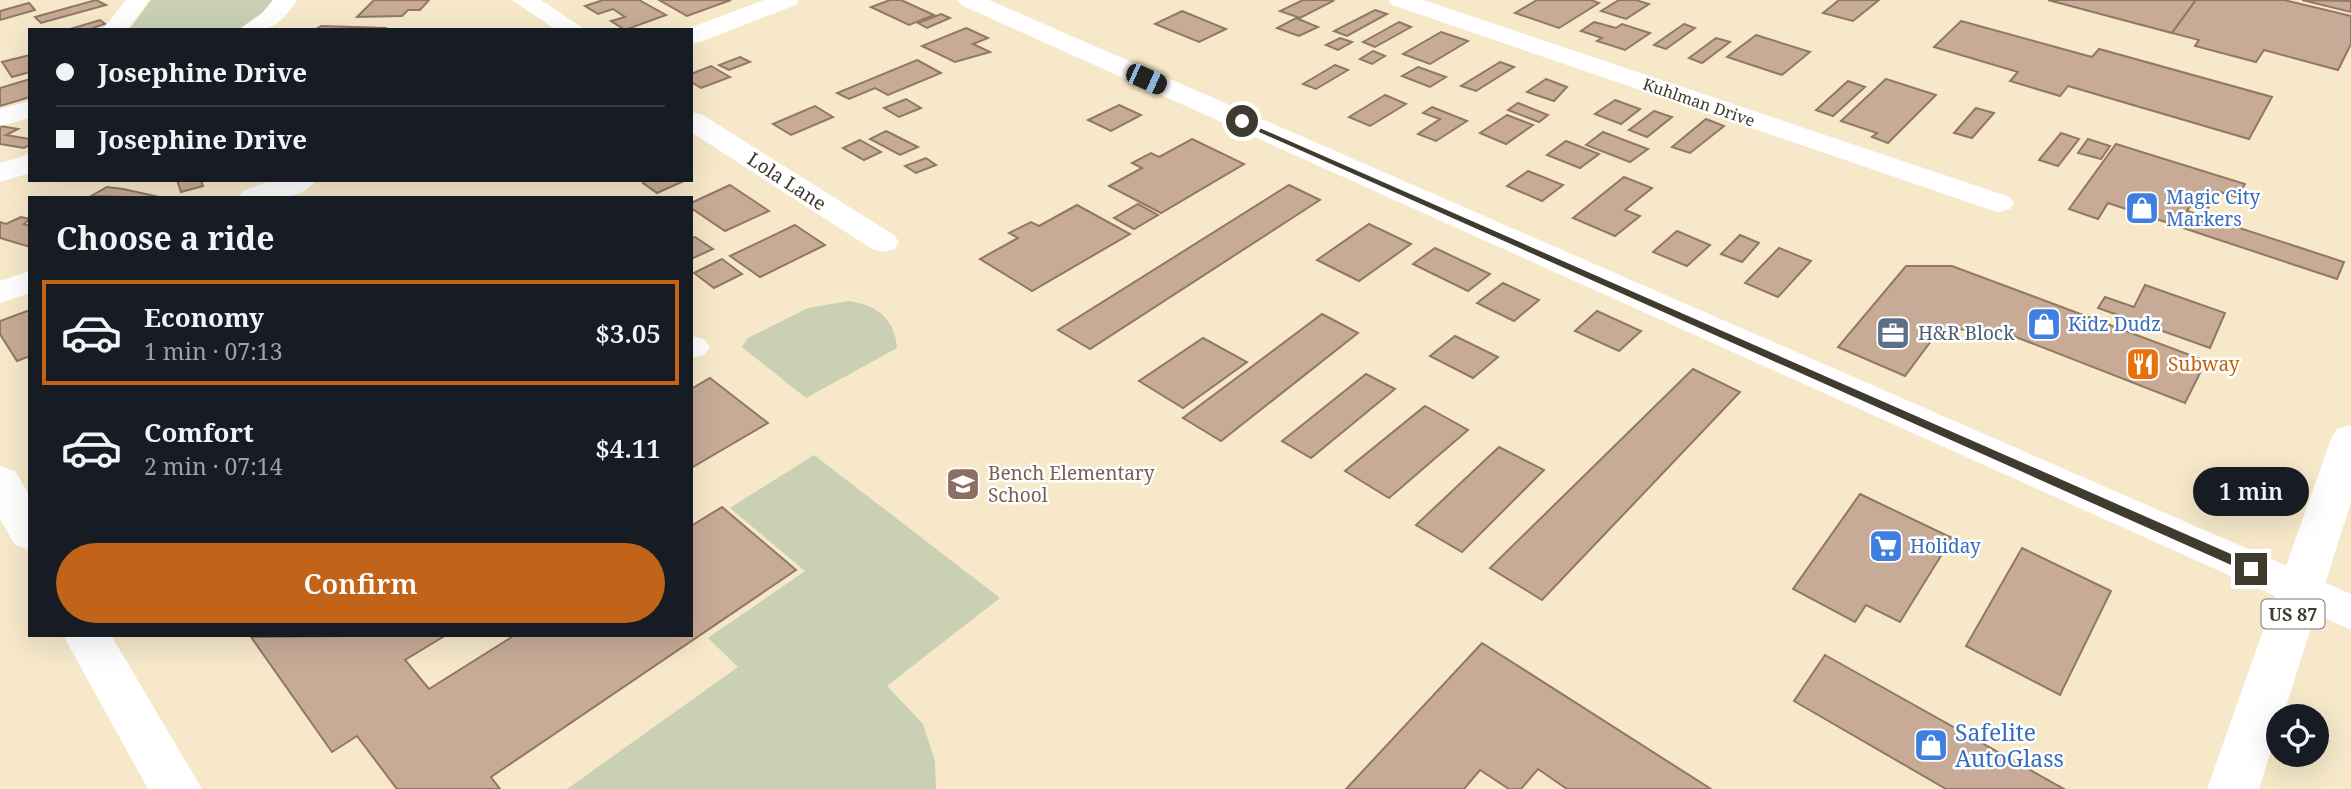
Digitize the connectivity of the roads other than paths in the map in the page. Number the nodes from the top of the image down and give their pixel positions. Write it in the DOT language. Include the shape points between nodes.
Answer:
graph roads {
  1 [pos="138,0"];
  2 [pos="524,0"];
  3 [pos="787,0"];
  4 [pos="969,0"];
  5 [pos="1400,0"];
  6 [pos="269,16"];
  7 [pos="303,17"];
  8 [pos="116,28"];
  9 [pos="571,28"];
  10 [pos="693,35"];
  11 [pos="28,109"];
  12 [pos="0,118"];
  13 [pos="693,121"];
  14 [pos="28,164"];
  15 [pos="0,173"];
  16 [pos="296,182"];
  17 [pos="259,196"];
  18 [pos="1999,203"];
  19 [pos="883,242"];
  20 [pos="28,282"];
  21 [pos="0,293"];
  22 [pos="2351,439"];
  23 [pos="0,481"];
  24 [pos="28,530"];
  25 [pos="2301,591"];
  26 [pos="2351,613"];
  27 [pos="87,637"];
  28 [pos="176,789"];
  29 [pos="2233,789"];
  1 -- 8 [label="street"];
  2 -- 9 [label="street"];
  3 -- 10 [label="main road"];
  4 -- 25 [label="street"];
  5 -- 18 [label="street, Kuhlman Drive"];
  6 -- 7 [label="street"];
  11 -- 12 [label="street"];
  13 -- 19 [label="street, Lola Lane"];
  14 -- 15 [label="street"];
  16 -- 17 [label="main road"];
  20 -- 21 [label="main road"];
  22 -- 25 [label="main road, US 87"];
  23 -- 24 [label="main road"];
  25 -- 26 [label="street"];
  25 -- 29 [label="main road, US 87"];
  27 -- 28 [label="main road"];
}
